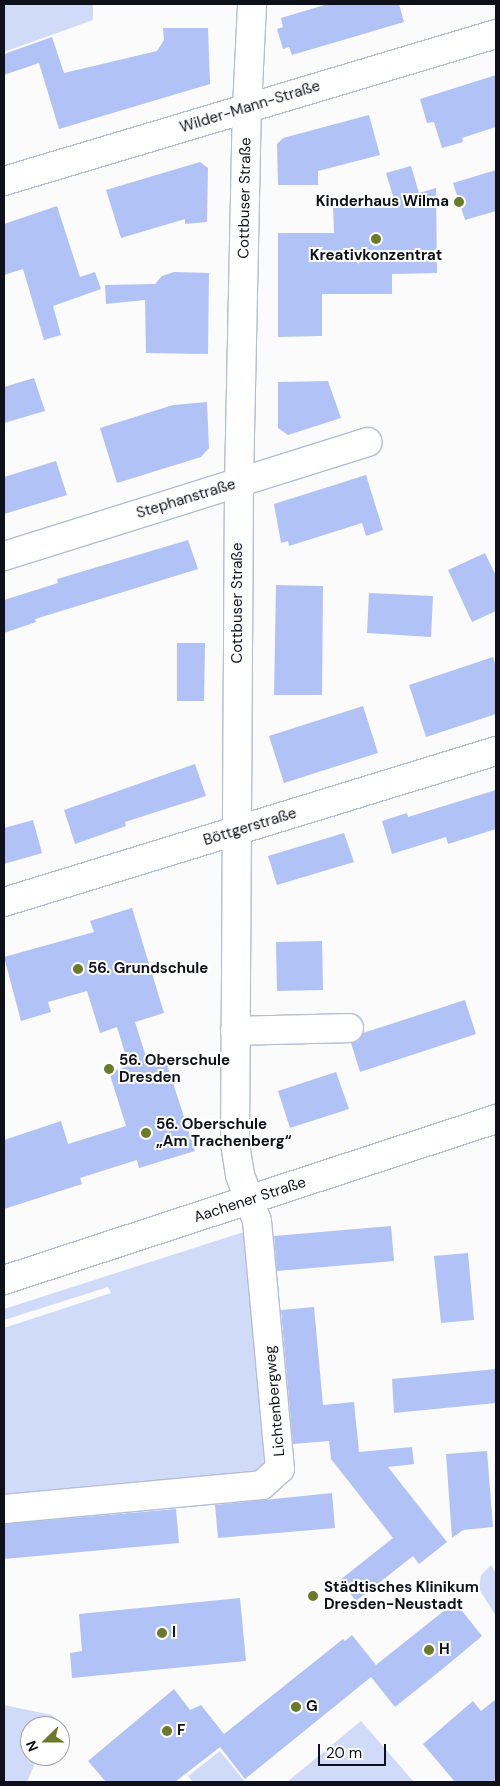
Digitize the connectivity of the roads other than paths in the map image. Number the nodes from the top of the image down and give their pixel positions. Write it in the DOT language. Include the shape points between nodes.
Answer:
graph roads {
  1 [pos="252,4"];
  2 [pos="496,34"];
  3 [pos="247,108"];
  4 [pos="4,181"];
  5 [pos="368,442"];
  6 [pos="239,483"];
  7 [pos="4,556"];
  8 [pos="496,750"];
  9 [pos="237,831"];
  10 [pos="4,902"];
  11 [pos="349,1028"];
  12 [pos="235,1031"];
  13 [pos="496,1119"];
  14 [pos="250,1200"];
  15 [pos="4,1280"];
  16 [pos="4,1509"];
  1 -- 3 [label="street, Cottbuser Straße"];
  2 -- 3 [label="street, Wilder-Mann-Straße"];
  3 -- 4 [label="street, Wilder-Mann-Straße"];
  3 -- 6 [label="street, Cottbuser Straße"];
  5 -- 6 [label="street, Stephanstraße"];
  6 -- 7 [label="street, Stephanstraße"];
  6 -- 9 [label="street, Cottbuser Straße"];
  8 -- 9 [label="street, Böttgerstraße"];
  9 -- 10 [label="street, Böttgerstraße"];
  9 -- 12 [label="street, Cottbuser Straße"];
  11 -- 12 [label="street"];
  12 -- 14 [label="street, Cottbuser Straße" via="235,1142 240,1175"];
  13 -- 14 [label="street, Aachener Straße"];
  14 -- 15 [label="street, Aachener Straße"];
  14 -- 16 [label="street, Lichtenbergweg" via="257,1221 264,1275 280,1469 262,1485"];
}
